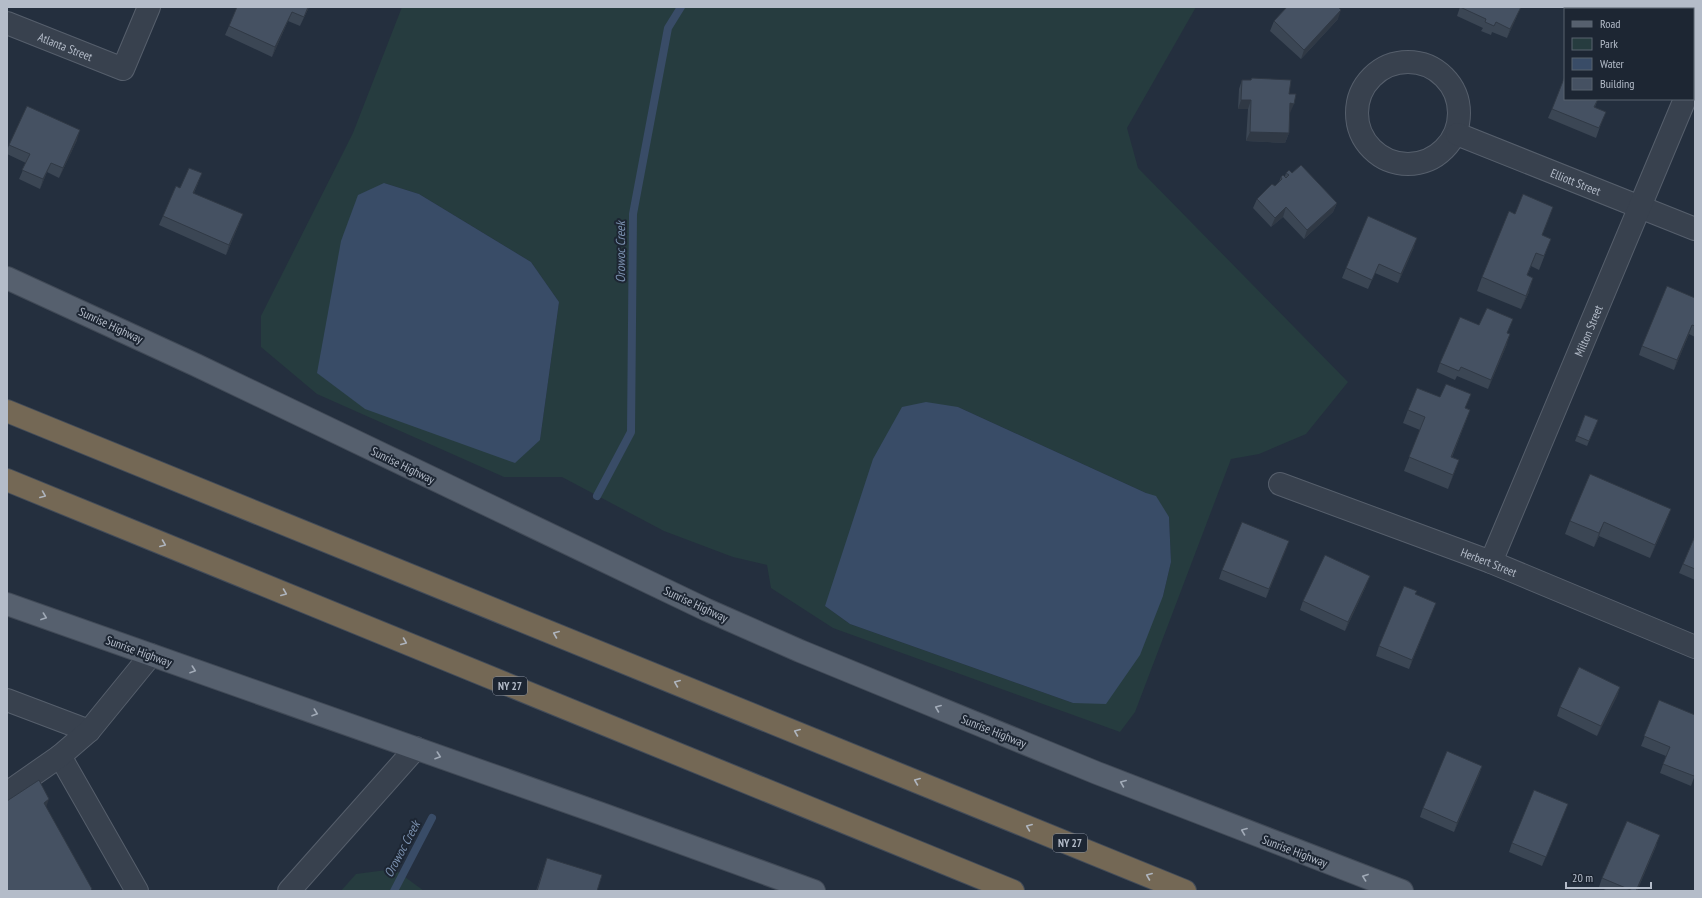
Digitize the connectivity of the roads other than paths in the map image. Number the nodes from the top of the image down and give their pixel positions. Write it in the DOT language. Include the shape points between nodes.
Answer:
graph roads {
  1 [pos="149,7"];
  2 [pos="7,23"];
  3 [pos="1685,100"];
  4 [pos="1457,134"];
  5 [pos="1641,207"];
  6 [pos="1695,229"];
  7 [pos="7,278"];
  8 [pos="7,410"];
  9 [pos="7,480"];
  10 [pos="1280,484"];
  11 [pos="1491,562"];
  12 [pos="7,604"];
  13 [pos="1695,647"];
  14 [pos="151,656"];
  15 [pos="7,700"];
  16 [pos="89,731"];
  17 [pos="416,748"];
  18 [pos="60,756"];
  19 [pos="7,793"];
  20 [pos="137,891"];
  21 [pos="289,891"];
  22 [pos="814,891"];
  23 [pos="1013,891"];
  24 [pos="1185,891"];
  25 [pos="1402,891"];
  1 -- 2 [label="street, Atlanta Street" via="123,69"];
  3 -- 5 [label="street, Milton Street"];
  4 -- 4 [label="street" via="1460,101 1443,74 1412,61 1381,68 1360,93 1357,125 1374,153 1404,166 1436,158"];
  4 -- 5 [label="street, Elliott Street"];
  5 -- 6 [label="street, Elliott Street"];
  5 -- 11 [label="street, Milton Street"];
  25 -- 7 [label="main road, Sunrise Highway, one-way" via="1104,776 807,654 707,610 196,365"];
  24 -- 8 [label="highway, NY 27, one-way"];
  9 -- 23 [label="highway, NY 27, one-way"];
  10 -- 11 [label="street, Herbert Street"];
  11 -- 13 [label="street, Herbert Street"];
  12 -- 14 [label="main road, Sunrise Highway, one-way"];
  14 -- 16 [label="street"];
  14 -- 17 [label="main road, Sunrise Highway, one-way"];
  15 -- 16 [label="street"];
  16 -- 18 [label="street"];
  17 -- 21 [label="street"];
  17 -- 22 [label="main road, Sunrise Highway, one-way"];
  18 -- 19 [label="street"];
  18 -- 20 [label="street"];
}
